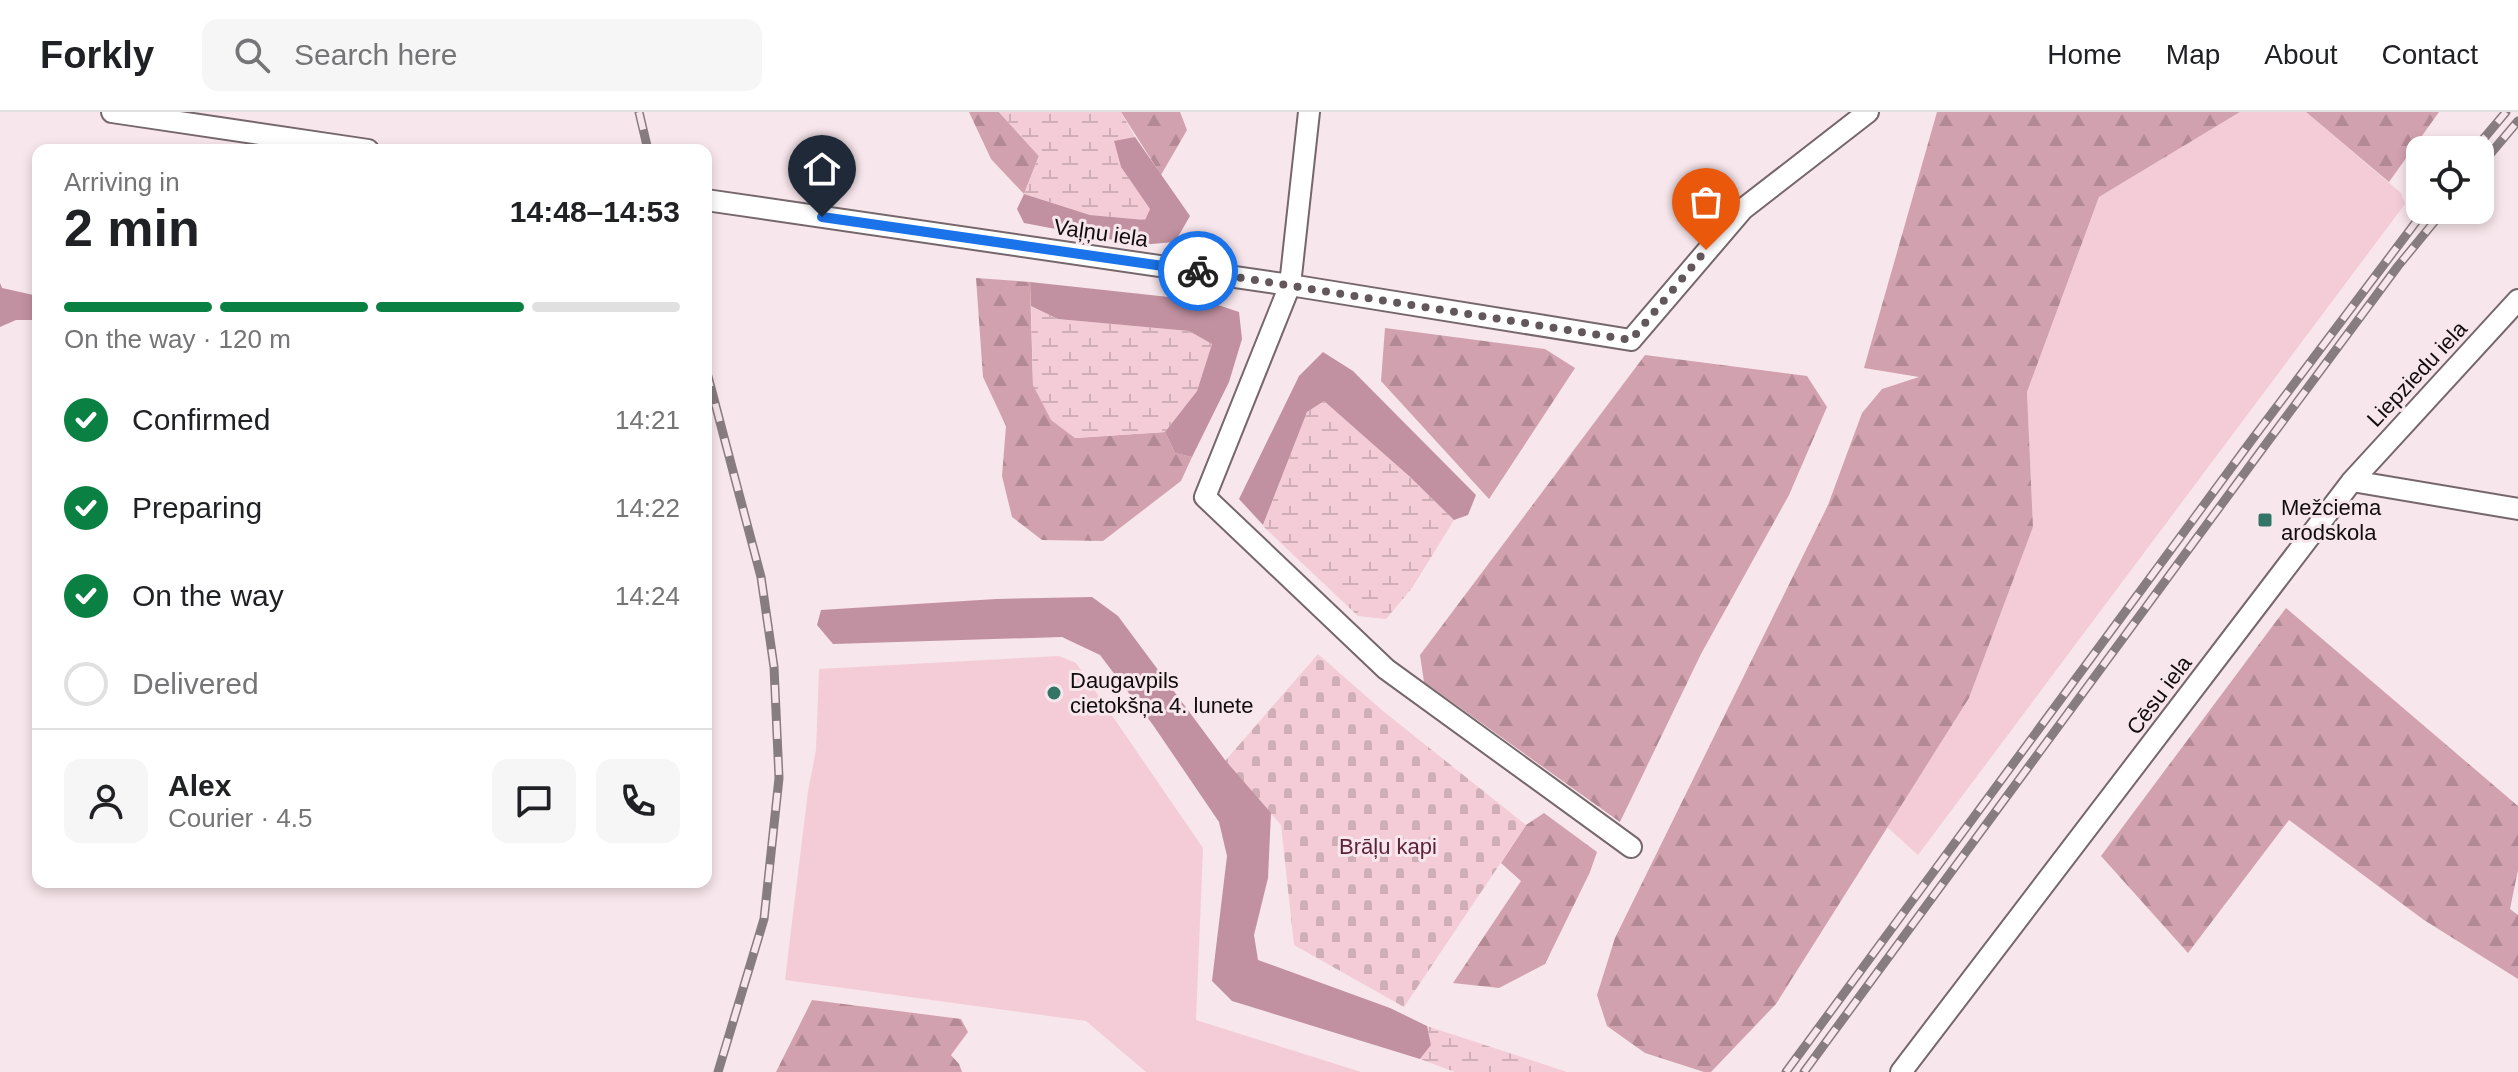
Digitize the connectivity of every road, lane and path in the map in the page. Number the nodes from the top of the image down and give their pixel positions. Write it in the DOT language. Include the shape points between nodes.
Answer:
graph roads {
  1 [pos="112,112"];
  2 [pos="1309,112"];
  3 [pos="1868,112"];
  4 [pos="328,144"];
  5 [pos="712,201"];
  6 [pos="1290,285"];
  7 [pos="2518,300"];
  8 [pos="2352,481"];
  9 [pos="2518,509"];
  10 [pos="1631,847"];
  11 [pos="1901,1072"];
  1 -- 4 [label="street"];
  2 -- 6 [label="street"];
  3 -- 6 [label="street, Vaļņu iela" via="1743,209 1631,340"];
  5 -- 6 [label="street, Vaļņu iela"];
  6 -- 10 [label="street" via="1205,497 1386,669"];
  7 -- 8 [label="street, Liepziedu iela"];
  8 -- 9 [label="street"];
  8 -- 11 [label="street, Cēsu iela"];
}
